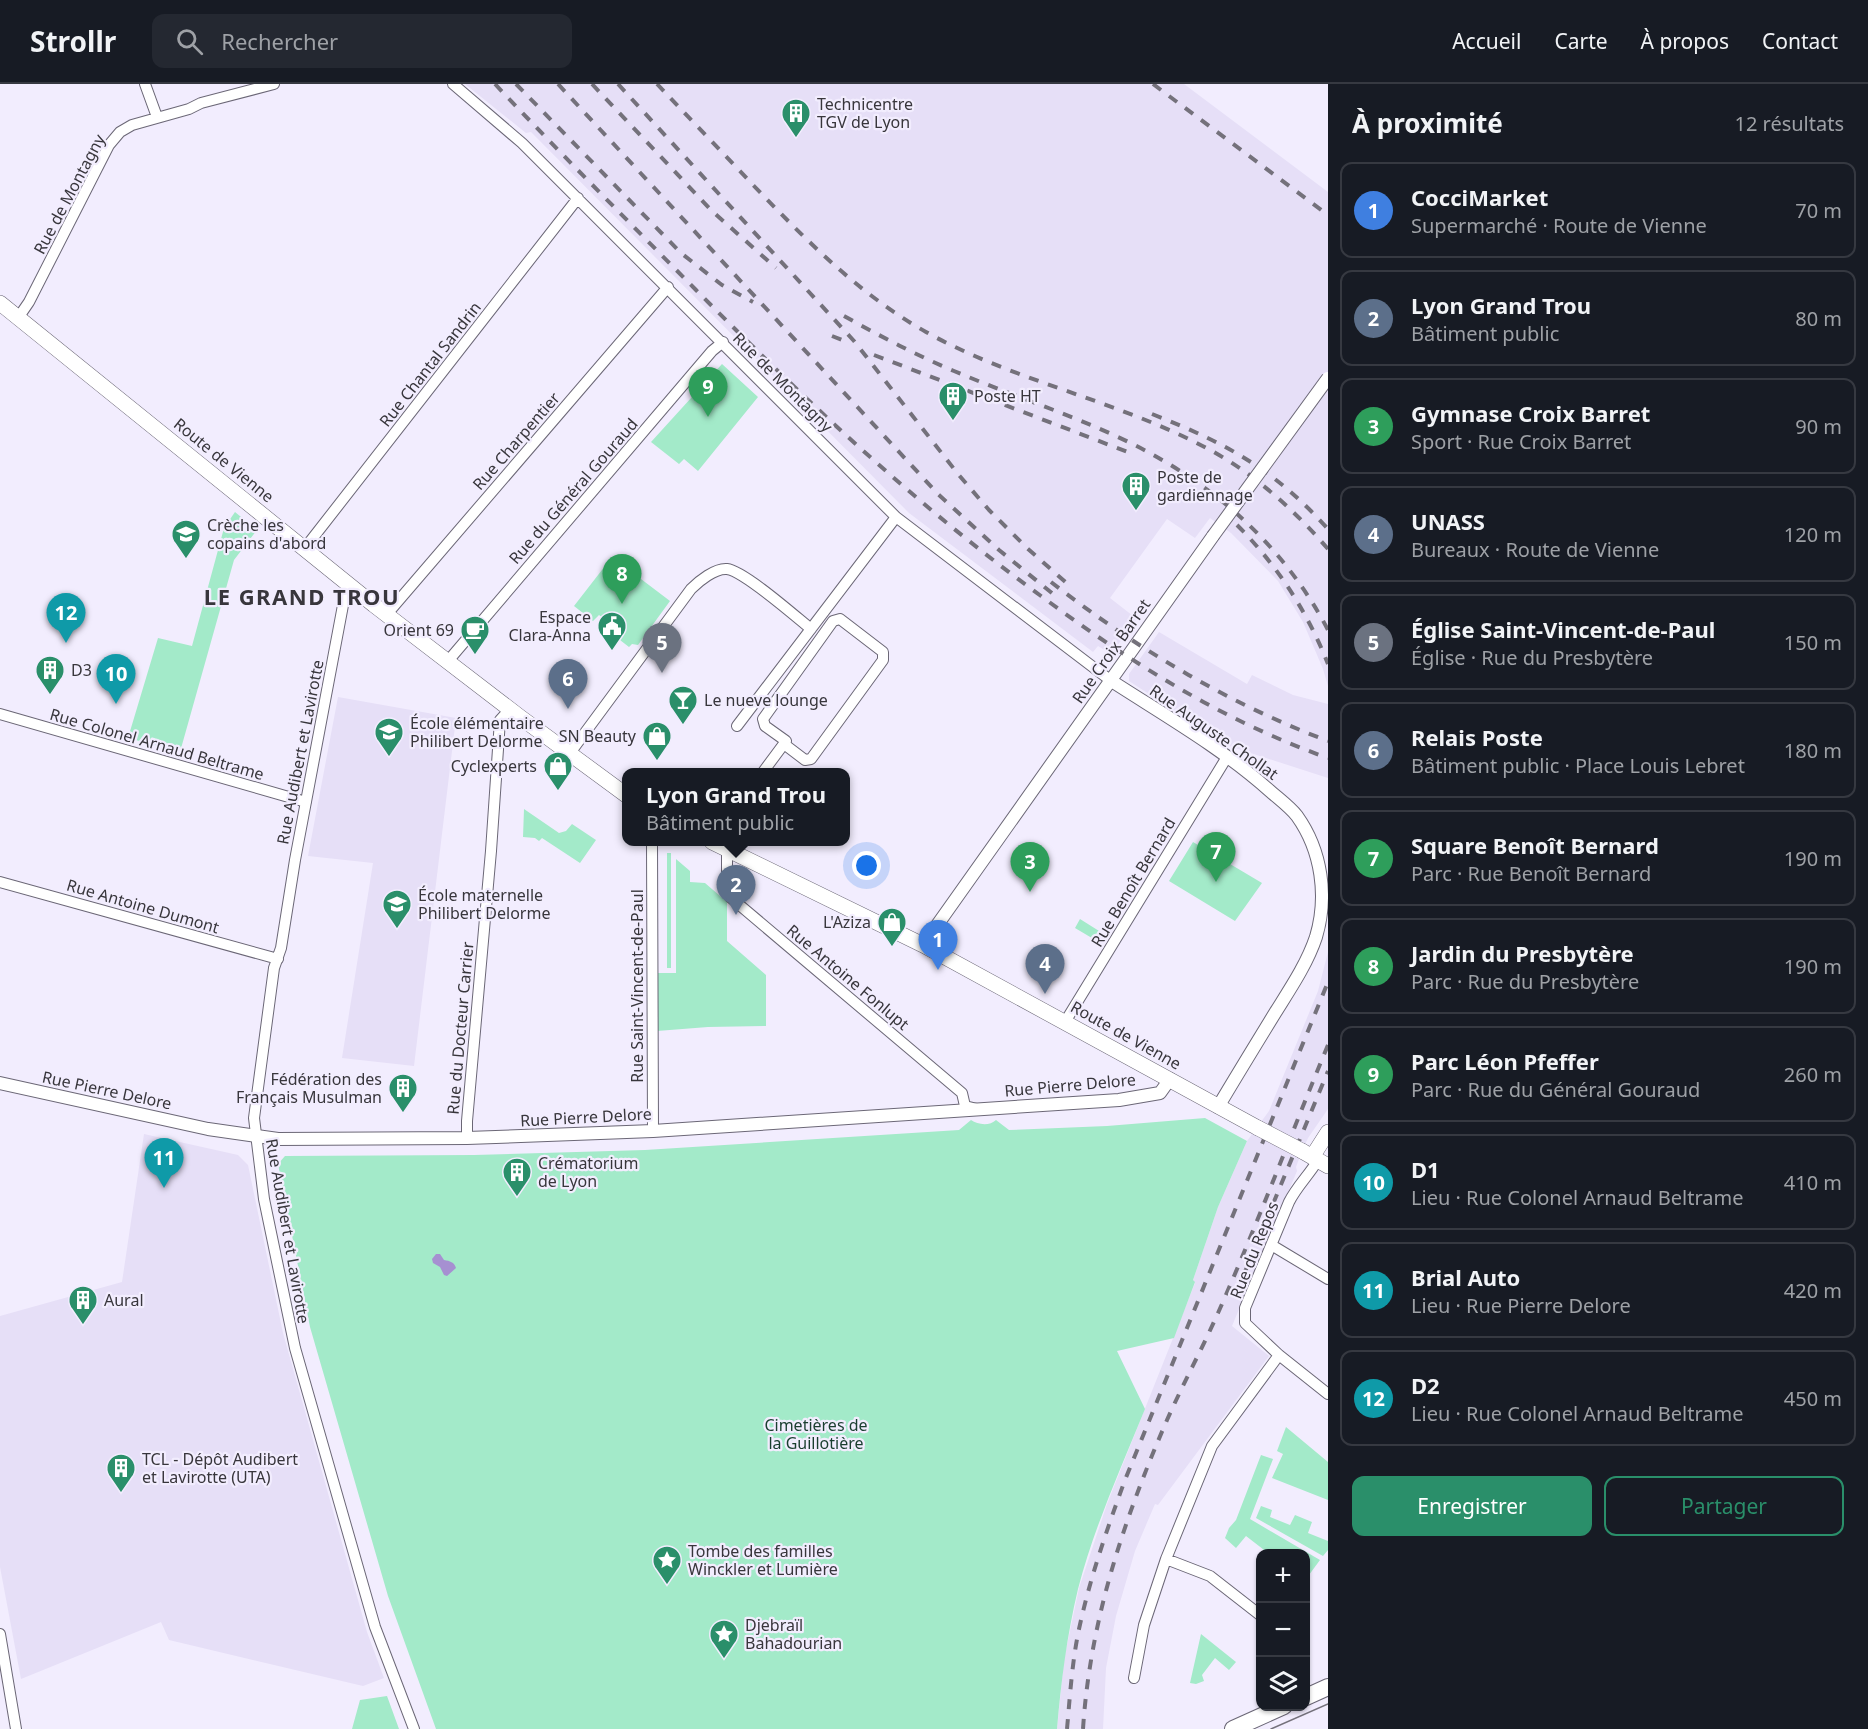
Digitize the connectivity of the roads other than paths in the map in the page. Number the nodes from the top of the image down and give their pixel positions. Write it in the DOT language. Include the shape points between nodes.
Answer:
graph roads {
  1 [pos="146,84"];
  2 [pos="274,84"];
  3 [pos="453,84"];
  4 [pos="157,117"];
  5 [pos="578,198"];
  6 [pos="668,287"];
  7 [pos="0,303"];
  8 [pos="18,318"];
  9 [pos="723,342"];
  10 [pos="1328,378"];
  11 [pos="896,516"];
  12 [pos="305,548"];
  13 [pos="347,584"];
  14 [pos="387,614"];
  15 [pos="811,629"];
  16 [pos="448,661"];
  17 [pos="1110,680"];
  18 [pos="510,709"];
  19 [pos="0,714"];
  20 [pos="737,726"];
  21 [pos="784,744"];
  22 [pos="570,753"];
  23 [pos="1227,757"];
  24 [pos="767,768"];
  25 [pos="622,791"];
  26 [pos="306,802"];
  27 [pos="652,846"];
  28 [pos="717,846"];
  29 [pos="721,846"];
  30 [pos="0,882"];
  31 [pos="923,945"];
  32 [pos="278,959"];
  33 [pos="1065,1022"];
  34 [pos="1170,1079"];
  35 [pos="0,1083"];
  36 [pos="1218,1107"];
  37 [pos="979,1109"];
  38 [pos="653,1131"];
  39 [pos="1328,1132"];
  40 [pos="255,1136"];
  41 [pos="467,1138"];
  42 [pos="1315,1159"];
  43 [pos="1273,1246"];
  44 [pos="1328,1279"];
  45 [pos="1279,1354"];
  46 [pos="1328,1394"];
  47 [pos="1166,1559"];
  48 [pos="1256,1612"];
  49 [pos="0,1634"];
  50 [pos="1134,1678"];
  51 [pos="1328,1688"];
  52 [pos="1310,1693"];
  53 [pos="1275,1711"];
  54 [pos="16,1729"];
  55 [pos="414,1729"];
  56 [pos="1233,1729"];
  1 -- 4 [label="street"];
  2 -- 4 [label="street, Rue de Montagny"];
  3 -- 5 [label="street, Rue de Montagny" via="515,136"];
  4 -- 8 [label="street, Rue de Montagny" via="132,125 109,145"];
  5 -- 6 [label="street, Rue de Montagny"];
  5 -- 12 [label="street, Rue Chantal Sandrin"];
  6 -- 9 [label="street, Rue de Montagny"];
  6 -- 14 [label="street, Rue Charpentier"];
  7 -- 8 [label="main road, Route de Vienne"];
  8 -- 12 [label="main road, Route de Vienne"];
  9 -- 11 [label="street, Rue de Montagny"];
  9 -- 16 [label="street, Rue du Général Gouraud"];
  10 -- 17 [label="street, Rue Croix Barret, bridge"];
  11 -- 15 [label="street"];
  11 -- 17 [label="street, Rue de Montagny"];
  12 -- 13 [label="main road, Route de Vienne"];
  13 -- 14 [label="main road, Route de Vienne"];
  13 -- 26 [label="street, Rue Audibert et Lavirotte"];
  14 -- 16 [label="main road, Route de Vienne"];
  15 -- 20 [label="street"];
  15 -- 22 [label="street" via="736,572 721,570 691,589"];
  16 -- 18 [label="main road, Route de Vienne"];
  17 -- 23 [label="street, Rue Auguste Chollat"];
  17 -- 31 [label="street, Rue Croix Barret"];
  18 -- 22 [label="main road, Route de Vienne"];
  18 -- 41 [label="street, Rue du Docteur Carrier" via="500,720"];
  19 -- 26 [label="street, Rue Colonel Arnaud Beltrame"];
  21 -- 21 [label="street" via="786,741 765,726 763,719 834,621 840,619 883,652 883,660 811,759 805,760"];
  21 -- 24 [label="street"];
  22 -- 25 [label="main road, Route de Vienne"];
  23 -- 33 [label="street, Rue Benoît Bernard"];
  23 -- 36 [label="street, Rue Auguste Chollat" via="1295,814 1307,831 1321,870 1322,906 1307,957"];
  26 -- 32 [label="street, Rue Audibert et Lavirotte"];
  27 -- 38 [label="street, Rue Saint-Vincent-de-Paul"];
  28 -- 37 [label="street, Rue Antoine Fonlupt" via="730,897 962,1093 965,1106"];
  29 -- 31 [label="main road, Route de Vienne"];
  30 -- 32 [label="street, Rue Antoine Dumont"];
  31 -- 33 [label="main road, Route de Vienne"];
  32 -- 40 [label="street, Rue Audibert et Lavirotte" via="254,1118"];
  33 -- 34 [label="main road, Route de Vienne"];
  34 -- 36 [label="main road, Route de Vienne"];
  34 -- 37 [label="street, Rue Pierre Delore" via="1160,1093 1119,1100"];
  35 -- 40 [label="street, Rue Pierre Delore"];
  36 -- 42 [label="main road, Route de Vienne, bridge"];
  37 -- 38 [label="street, Rue Pierre Delore"];
  38 -- 41 [label="street, Rue Pierre Delore"];
  39 -- 42 [label="main road"];
  40 -- 41 [label="street, Rue Pierre Delore"];
  40 -- 55 [label="street, Rue Audibert et Lavirotte" via="295,1348 375,1627"];
  42 -- 43 [label="street, Rue du Repos" via="1309,1174 1298,1185"];
  43 -- 44 [label="street"];
  43 -- 45 [label="street, Rue du Repos" via="1245,1308 1245,1323"];
  45 -- 46 [label="street, Rue du Repos"];
  45 -- 47 [label="street" via="1212,1446"];
  47 -- 48 [label="street" via="1210,1576"];
  47 -- 50 [label="street" via="1144,1625"];
  49 -- 54 [label="street"];
  51 -- 52 [label="main road"];
  53 -- 56 [label="main road"];
}
